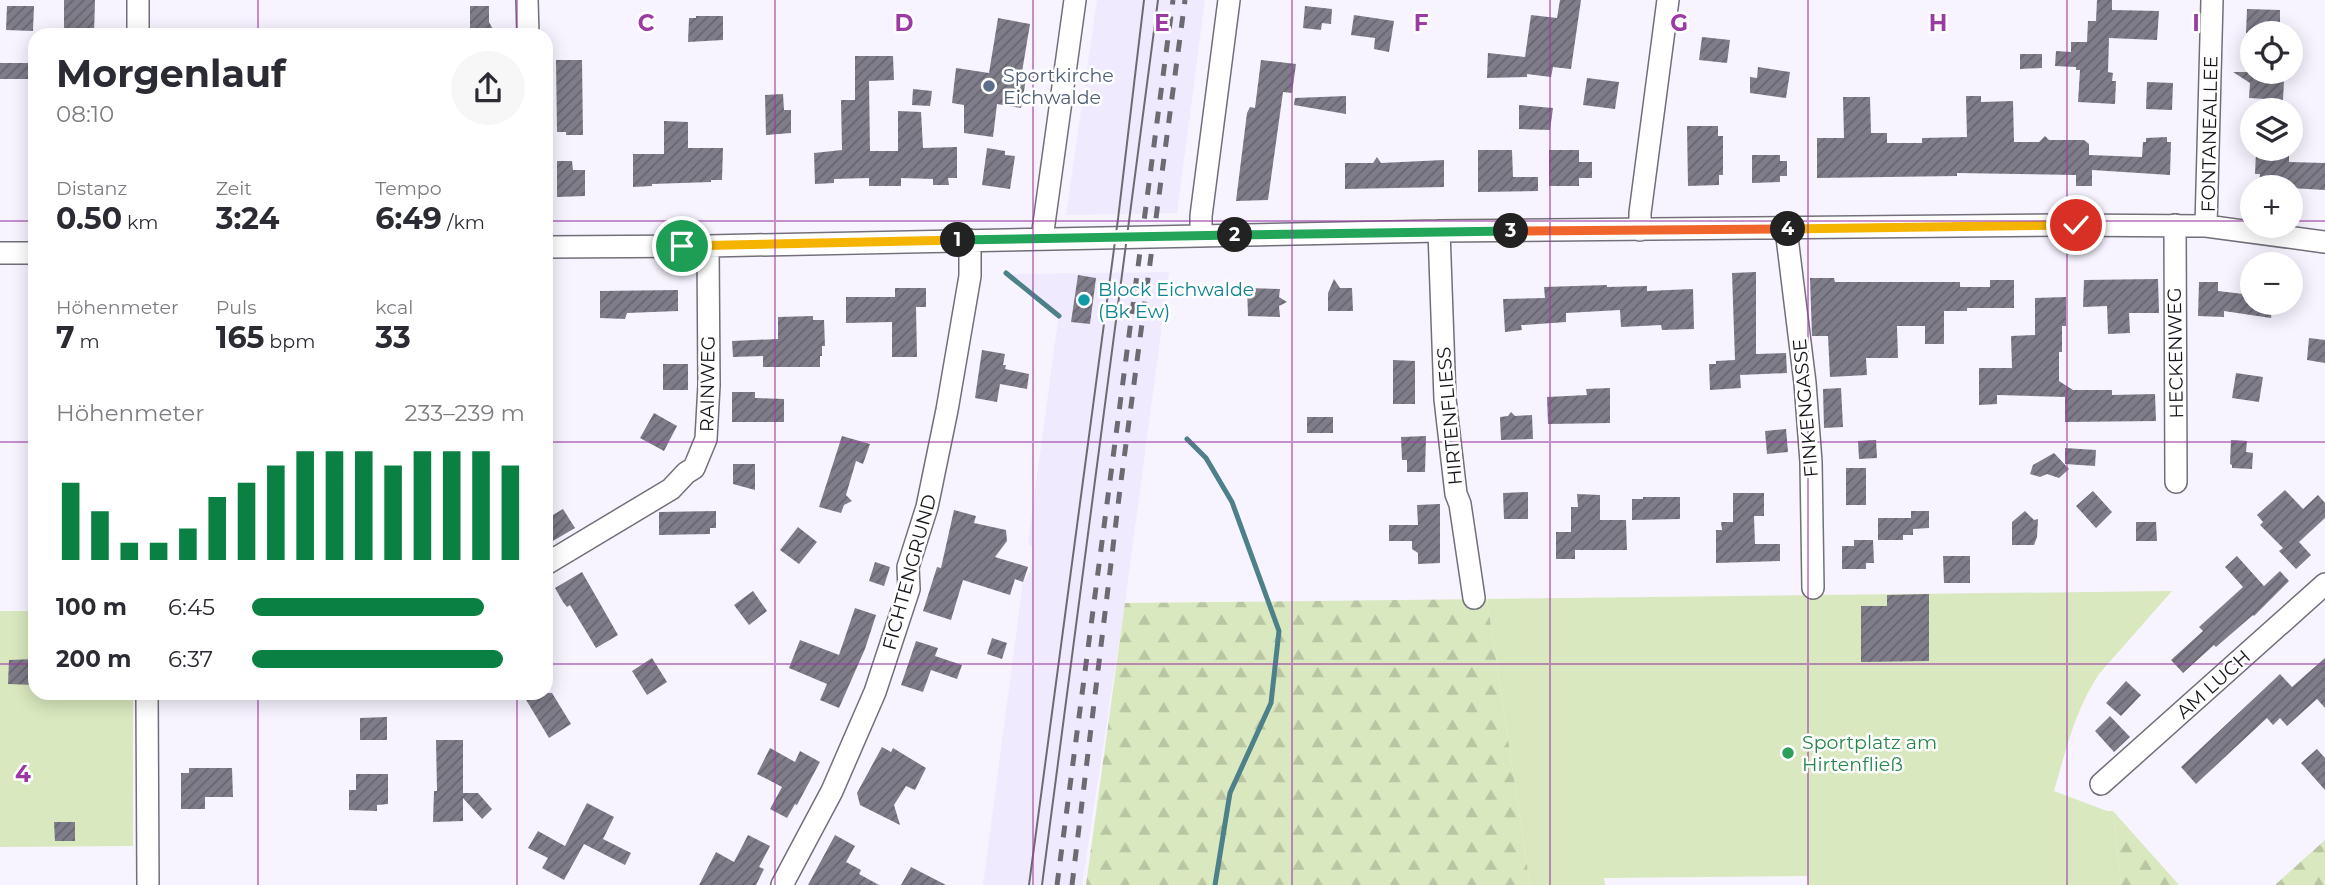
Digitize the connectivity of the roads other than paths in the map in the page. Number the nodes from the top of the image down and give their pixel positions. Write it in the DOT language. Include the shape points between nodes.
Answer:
graph roads {
  1 [pos="138,0"];
  2 [pos="527,0"];
  3 [pos="1075,0"];
  4 [pos="1230,0"];
  5 [pos="1668,0"];
  6 [pos="2212,0"];
  7 [pos="138,28"];
  8 [pos="528,28"];
  9 [pos="2175,225"];
  10 [pos="2206,226"];
  11 [pos="1786,229"];
  12 [pos="1640,230"];
  13 [pos="1439,232"];
  14 [pos="1201,236"];
  15 [pos="1042,238"];
  16 [pos="970,240"];
  17 [pos="2325,242"];
  18 [pos="708,246"];
  19 [pos="553,247"];
  20 [pos="0,253"];
  21 [pos="28,253"];
  22 [pos="2176,482"];
  23 [pos="553,560"];
  24 [pos="2325,583"];
  25 [pos="1813,588"];
  26 [pos="1475,597"];
  27 [pos="147,700"];
  28 [pos="2101,784"];
  29 [pos="148,885"];
  30 [pos="782,885"];
  1 -- 7 [label="street"];
  2 -- 8 [label="street"];
  3 -- 15 [label="street"];
  4 -- 14 [label="street"];
  5 -- 12 [label="street"];
  6 -- 10 [label="street, FONTANEALLEE"];
  9 -- 10 [label="street"];
  9 -- 11 [label="street"];
  9 -- 22 [label="street, HECKENWEG"];
  10 -- 17 [label="street"];
  11 -- 12 [label="street"];
  11 -- 25 [label="street, FINKENGASSE" via="1806,394"];
  12 -- 13 [label="street"];
  13 -- 14 [label="street"];
  13 -- 26 [label="street, HIRTENFLIESS" via="1445,399 1455,494"];
  14 -- 15 [label="street"];
  15 -- 16 [label="street"];
  16 -- 18 [label="street"];
  16 -- 30 [label="street, FICHTENGRUND" via="970,276 945,422 927,507 908,566 909,589 882,671 832,791"];
  18 -- 19 [label="street"];
  18 -- 23 [label="street, RAINWEG" via="706,439 694,468 671,489"];
  20 -- 21 [label="street"];
  24 -- 28 [label="street, AM LUCH"];
  27 -- 29 [label="street"];
}
